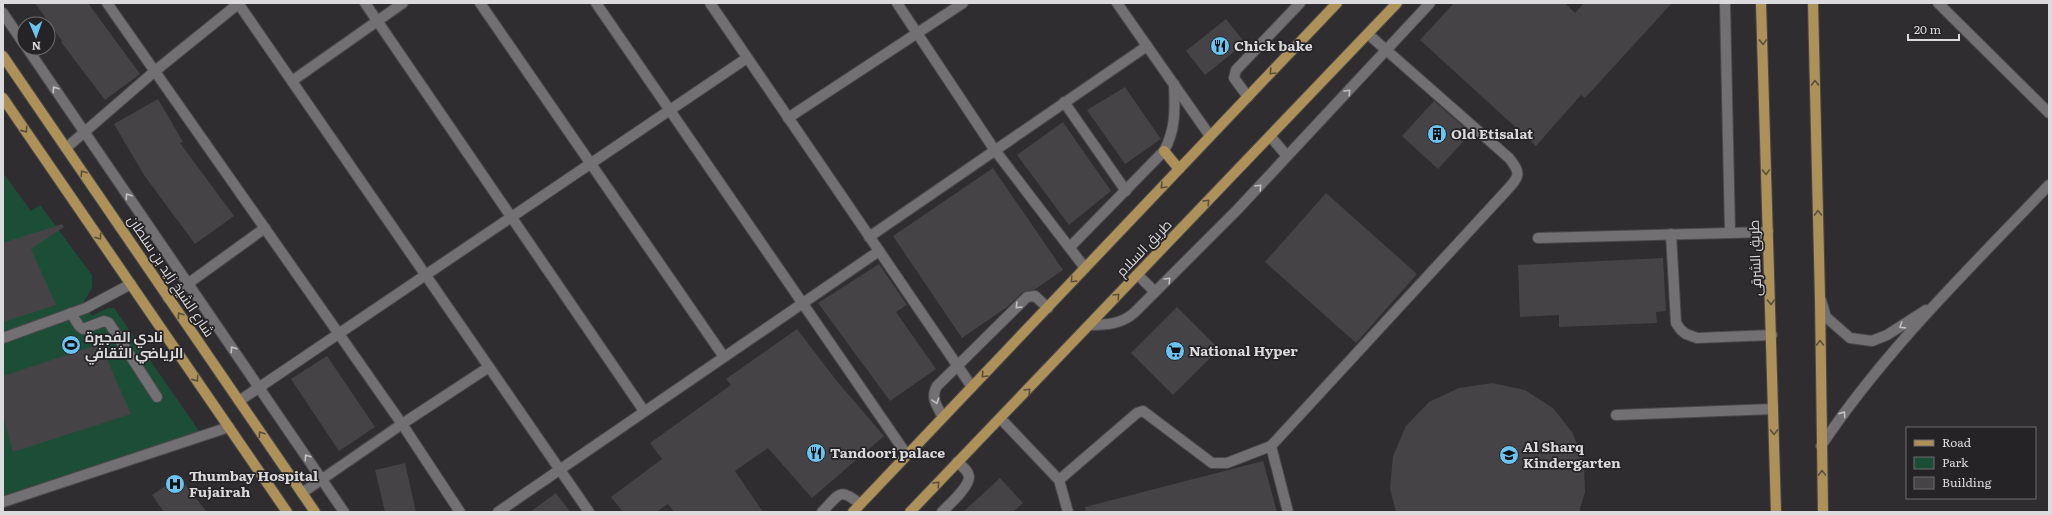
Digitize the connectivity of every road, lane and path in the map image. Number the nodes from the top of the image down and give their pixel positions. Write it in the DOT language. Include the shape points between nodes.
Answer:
graph roads {
  1 [pos="107,3"];
  2 [pos="238,3"];
  3 [pos="365,3"];
  4 [pos="403,3"];
  5 [pos="480,3"];
  6 [pos="596,3"];
  7 [pos="710,3"];
  8 [pos="897,3"];
  9 [pos="963,3"];
  10 [pos="1117,3"];
  11 [pos="1300,3"];
  12 [pos="1397,3"];
  13 [pos="1430,3"];
  14 [pos="1725,3"];
  15 [pos="1762,3"];
  16 [pos="1813,3"];
  17 [pos="1938,3"];
  18 [pos="1336,4"];
  19 [pos="3,13"];
  20 [pos="378,21"];
  21 [pos="16,32"];
  22 [pos="1368,34"];
  23 [pos="917,35"];
  24 [pos="1147,46"];
  25 [pos="1386,50"];
  26 [pos="3,56"];
  27 [pos="32,56"];
  28 [pos="747,58"];
  29 [pos="155,71"];
  30 [pos="292,81"];
  31 [pos="1174,84"];
  32 [pos="1248,97"];
  33 [pos="3,98"];
  34 [pos="1064,102"];
  35 [pos="670,110"];
  36 [pos="2049,113"];
  37 [pos="788,118"];
  38 [pos="84,132"];
  39 [pos="1210,136"];
  40 [pos="1270,136"];
  41 [pos="66,148"];
  42 [pos="994,149"];
  43 [pos="1164,151"];
  44 [pos="1288,156"];
  45 [pos="591,163"];
  46 [pos="1179,169"];
  47 [pos="2049,185"];
  48 [pos="1126,191"];
  49 [pos="512,217"];
  50 [pos="264,228"];
  51 [pos="1730,232"];
  52 [pos="1768,232"];
  53 [pos="1671,234"];
  54 [pos="869,237"];
  55 [pos="1538,238"];
  56 [pos="1070,247"];
  57 [pos="879,251"];
  58 [pos="1085,268"];
  59 [pos="426,275"];
  60 [pos="1138,275"];
  61 [pos="131,284"];
  62 [pos="188,284"];
  63 [pos="1156,292"];
  64 [pos="168,298"];
  65 [pos="1820,299"];
  66 [pos="803,302"];
  67 [pos="1934,305"];
  68 [pos="1048,308"];
  69 [pos="71,313"];
  70 [pos="1090,325"];
  71 [pos="339,334"];
  72 [pos="1772,334"];
  73 [pos="3,338"];
  74 [pos="724,357"];
  75 [pos="958,365"];
  76 [pos="489,367"];
  77 [pos="259,387"];
  78 [pos="972,387"];
  79 [pos="157,397"];
  80 [pos="239,401"];
  81 [pos="1773,409"];
  82 [pos="644,411"];
  83 [pos="1616,415"];
  84 [pos="943,417"];
  85 [pos="1000,419"];
  86 [pos="402,424"];
  87 [pos="229,427"];
  88 [pos="1271,446"];
  89 [pos="1821,446"];
  90 [pos="907,455"];
  91 [pos="957,462"];
  92 [pos="560,470"];
  93 [pos="322,479"];
  94 [pos="1059,480"];
  95 [pos="302,493"];
  96 [pos="3,502"];
  97 [pos="860,504"];
  98 [pos="287,512"];
  99 [pos="315,512"];
  100 [pos="344,512"];
  101 [pos="460,512"];
  102 [pos="498,512"];
  103 [pos="590,512"];
  104 [pos="822,512"];
  105 [pos="853,512"];
  106 [pos="910,512"];
  107 [pos="942,512"];
  108 [pos="1068,512"];
  109 [pos="1288,512"];
  110 [pos="1776,512"];
  111 [pos="1822,512"];
  1 -- 29 [label="street"];
  2 -- 29 [label="street"];
  2 -- 30 [label="street"];
  3 -- 20 [label="street"];
  4 -- 20 [label="street"];
  5 -- 45 [label="street"];
  6 -- 35 [label="street"];
  7 -- 28 [label="street"];
  8 -- 23 [label="street"];
  9 -- 23 [label="street"];
  10 -- 24 [label="street"];
  11 -- 32 [label="street" via="1236,70 1234,78"];
  12 -- 22 [label="main road, طريق السلام"];
  13 -- 25 [label="street"];
  14 -- 51 [label="street"];
  15 -- 52 [label="main road, طريق الشرقى, one-way"];
  65 -- 16 [label="main road, one-way"];
  17 -- 36 [label="street"];
  18 -- 32 [label="main road, طريق السلام, one-way"];
  19 -- 21 [label="street"];
  20 -- 30 [label="street"];
  20 -- 49 [label="street"];
  22 -- 25 [label="street"];
  22 -- 40 [label="main road, طريق السلام"];
  23 -- 37 [label="street"];
  23 -- 42 [label="street"];
  24 -- 31 [label="street"];
  24 -- 34 [label="street"];
  44 -- 25 [label="street, one-way"];
  25 -- 88 [label="street" via="1509,158 1519,174 1508,190"];
  26 -- 41 [label="main road, شارع الشيخ زايد بن سلطان"];
  38 -- 27 [label="street, one-way"];
  28 -- 35 [label="street"];
  28 -- 37 [label="street"];
  29 -- 38 [label="street"];
  29 -- 50 [label="street"];
  30 -- 59 [label="street"];
  31 -- 39 [label="street"];
  31 -- 43 [label="street" via="1173,133"];
  32 -- 39 [label="main road, طريق السلام"];
  33 -- 61 [label="main road, one-way"];
  34 -- 42 [label="street"];
  34 -- 48 [label="street"];
  35 -- 45 [label="street"];
  35 -- 66 [label="street"];
  37 -- 54 [label="street"];
  38 -- 41 [label="street"];
  62 -- 38 [label="street, one-way"];
  39 -- 46 [label="main road, طريق السلام"];
  40 -- 44 [label="street"];
  60 -- 40 [label="main road, طريق السلام, one-way"];
  64 -- 41 [label="main road, شارع الشيخ زايد بن سلطان, one-way"];
  42 -- 54 [label="street"];
  42 -- 56 [label="street"];
  43 -- 46 [label="main road"];
  43 -- 48 [label="street"];
  63 -- 44 [label="street, one-way"];
  45 -- 49 [label="street"];
  45 -- 74 [label="street"];
  46 -- 58 [label="main road, طريق السلام, one-way"];
  47 -- 67 [label="street"];
  48 -- 56 [label="street"];
  49 -- 59 [label="street"];
  49 -- 82 [label="street"];
  50 -- 62 [label="street"];
  50 -- 71 [label="street"];
  51 -- 52 [label="street"];
  51 -- 53 [label="street"];
  52 -- 72 [label="main road, طريق الشرقى, one-way"];
  53 -- 55 [label="street"];
  53 -- 72 [label="street" via="1676,323 1680,330 1697,338"];
  54 -- 57 [label="street"];
  56 -- 58 [label="street"];
  57 -- 66 [label="street"];
  57 -- 75 [label="street"];
  58 -- 68 [label="main road, طريق السلام, one-way"];
  59 -- 71 [label="street"];
  59 -- 76 [label="street"];
  60 -- 63 [label="street"];
  70 -- 60 [label="main road, طريق السلام, one-way"];
  61 -- 69 [label="street"];
  61 -- 87 [label="main road, one-way"];
  62 -- 64 [label="street"];
  77 -- 62 [label="street, one-way"];
  63 -- 70 [label="street" via="1128,318 1111,324"];
  80 -- 64 [label="main road, شارع الشيخ زايد بن سلطان, one-way"];
  67 -- 65 [label="street, one-way" via="1887,335 1872,341 1850,338 1826,317"];
  89 -- 65 [label="main road, one-way"];
  66 -- 74 [label="street"];
  66 -- 90 [label="street"];
  89 -- 67 [label="street, one-way" via="1844,412"];
  68 -- 75 [label="street, one-way" via="1035,296 1027,297"];
  68 -- 78 [label="main road, طريق السلام, one-way"];
  69 -- 73 [label="street"];
  69 -- 79 [label="street" via="78,326 83,329 104,321 109,323"];
  85 -- 70 [label="main road, طريق السلام, one-way"];
  71 -- 77 [label="street"];
  71 -- 86 [label="street"];
  72 -- 81 [label="main road, طريق الشرقى"];
  74 -- 82 [label="street"];
  75 -- 78 [label="street"];
  75 -- 84 [label="street, one-way" via="934,391 934,402"];
  76 -- 86 [label="street"];
  76 -- 92 [label="street"];
  77 -- 80 [label="street"];
  93 -- 77 [label="street, one-way"];
  78 -- 84 [label="main road, طريق السلام"];
  95 -- 80 [label="main road, شارع الشيخ زايد بن سلطان, one-way"];
  81 -- 83 [label="street"];
  81 -- 110 [label="main road, طريق الشرقى, one-way"];
  82 -- 92 [label="street"];
  84 -- 90 [label="main road, طريق السلام"];
  85 -- 91 [label="main road, طريق السلام"];
  85 -- 94 [label="street"];
  86 -- 93 [label="street"];
  86 -- 101 [label="street"];
  87 -- 96 [label="street"];
  87 -- 98 [label="main road"];
  88 -- 94 [label="street" via="1227,463 1212,463 1143,411 1137,413"];
  88 -- 109 [label="street"];
  111 -- 89 [label="main road, one-way"];
  90 -- 97 [label="main road, طريق السلام"];
  106 -- 91 [label="main road, طريق السلام, one-way"];
  91 -- 107 [label="street" via="967,471 968,481"];
  92 -- 102 [label="street"];
  92 -- 103 [label="street"];
  93 -- 95 [label="street"];
  93 -- 100 [label="street"];
  94 -- 108 [label="street"];
  95 -- 99 [label="main road, شارع الشيخ زايد بن سلطان"];
  97 -- 104 [label="street" via="850,496 841,494"];
  97 -- 105 [label="main road, طريق السلام"];
}
